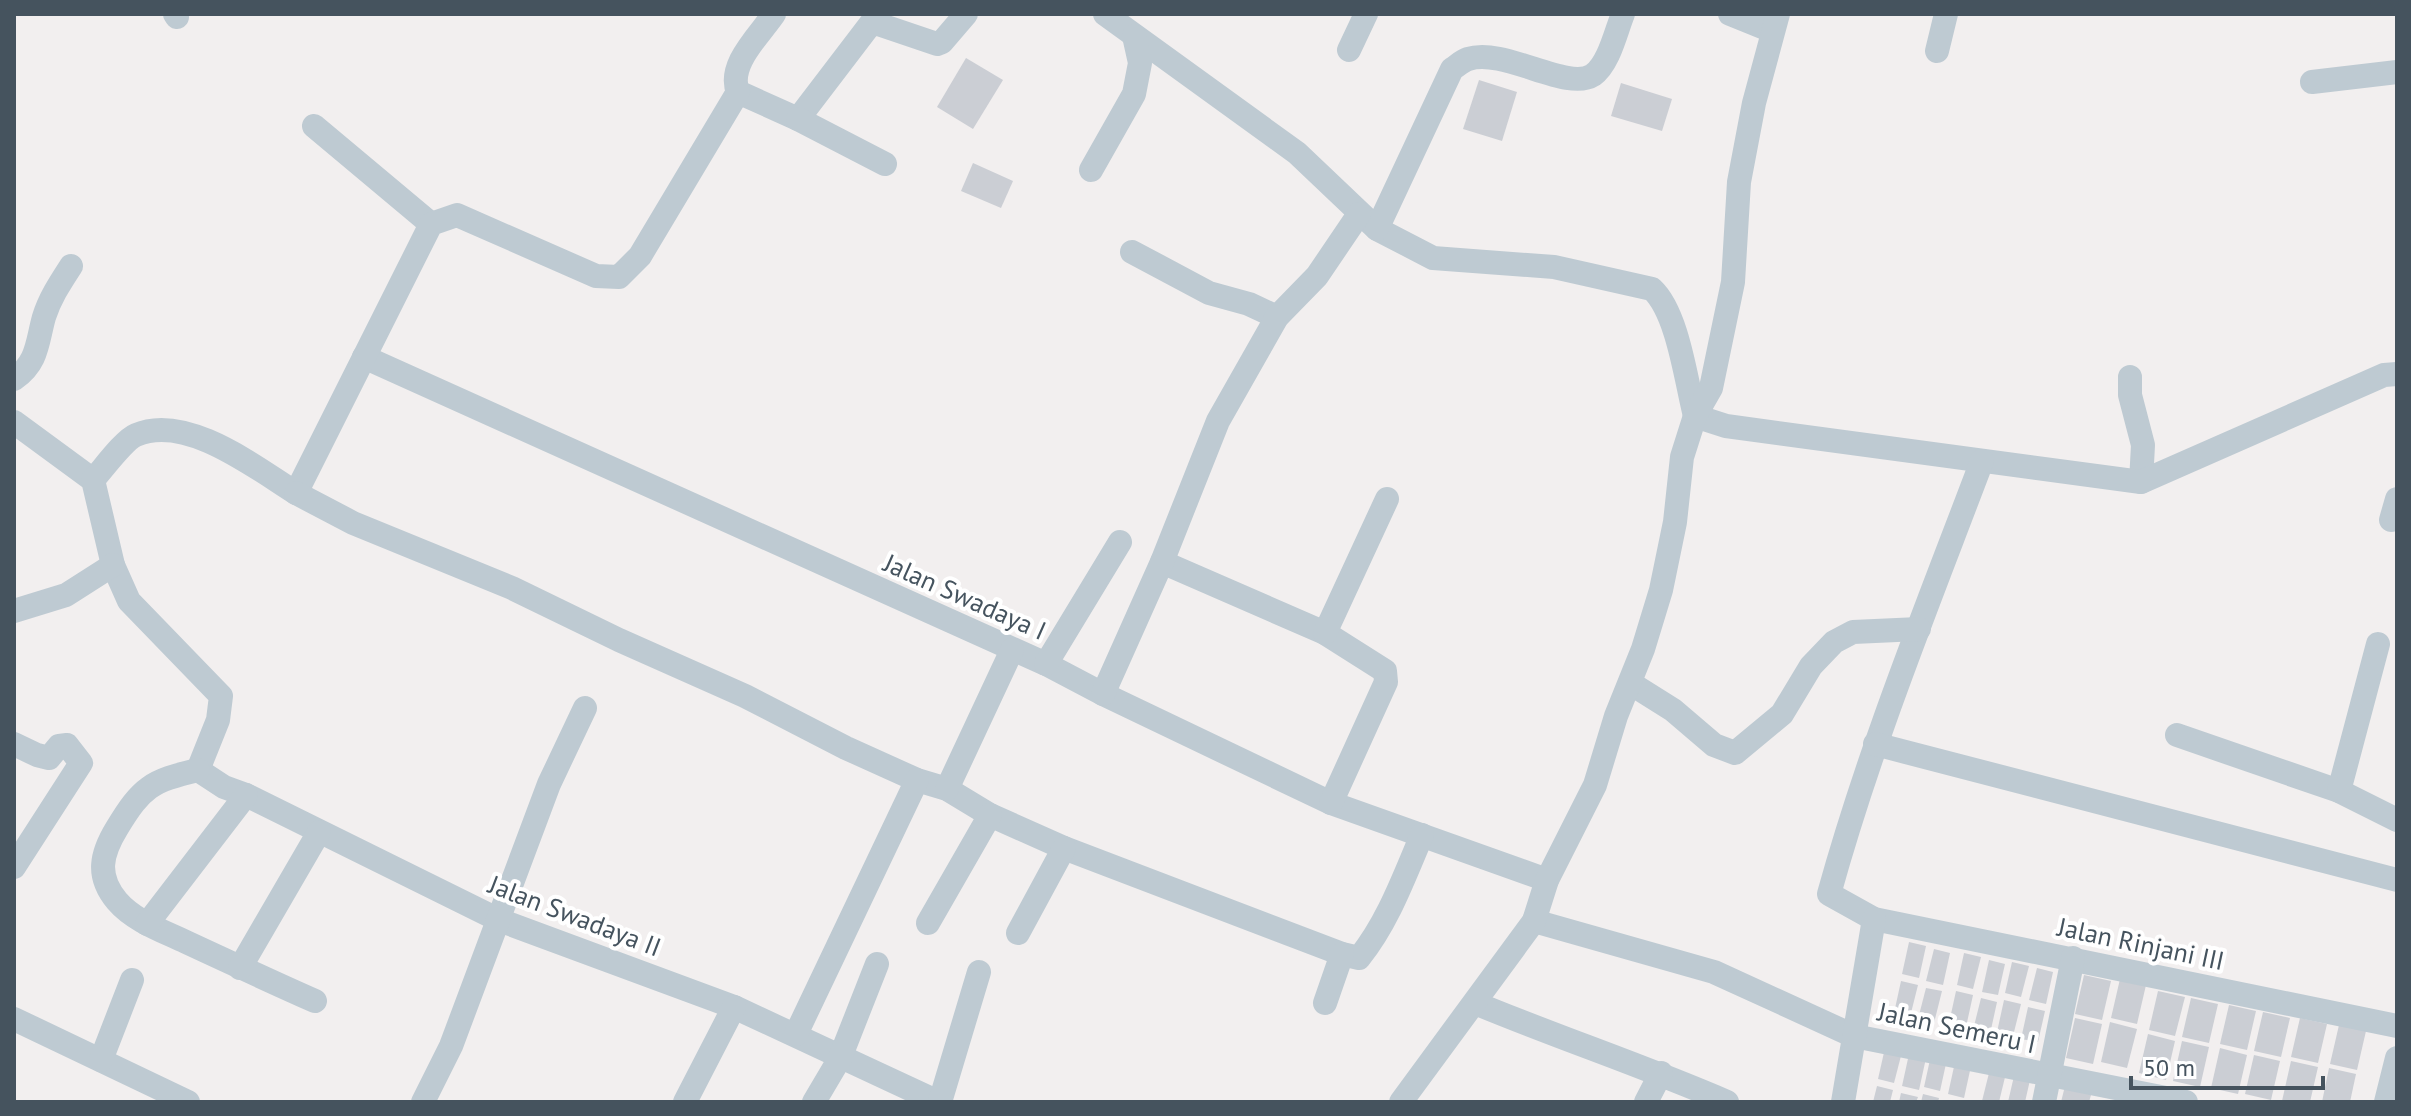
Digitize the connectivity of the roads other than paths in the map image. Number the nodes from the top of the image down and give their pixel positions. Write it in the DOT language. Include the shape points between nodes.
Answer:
graph roads {
  1 [pos="774,14"];
  2 [pos="966,14"];
  3 [pos="1105,14"];
  4 [pos="1366,14"];
  5 [pos="1623,14"];
  6 [pos="1730,14"];
  7 [pos="1946,14"];
  8 [pos="865,18"];
  9 [pos="1775,23"];
  10 [pos="1134,36"];
  11 [pos="1349,50"];
  12 [pos="1937,51"];
  13 [pos="2397,72"];
  14 [pos="2312,82"];
  15 [pos="738,92"];
  16 [pos="798,119"];
  17 [pos="314,126"];
  18 [pos="885,164"];
  19 [pos="1091,170"];
  20 [pos="1368,221"];
  21 [pos="431,224"];
  22 [pos="1132,252"];
  23 [pos="71,266"];
  24 [pos="1277,317"];
  25 [pos="364,357"];
  26 [pos="2397,374"];
  27 [pos="2130,377"];
  28 [pos="14,379"];
  29 [pos="1695,416"];
  30 [pos="14,422"];
  31 [pos="1982,461"];
  32 [pos="93,480"];
  33 [pos="2141,482"];
  34 [pos="296,493"];
  35 [pos="1387,499"];
  36 [pos="1120,542"];
  37 [pos="1162,562"];
  38 [pos="113,565"];
  39 [pos="14,611"];
  40 [pos="1919,629"];
  41 [pos="1325,633"];
  42 [pos="2378,644"];
  43 [pos="1012,650"];
  44 [pos="1046,664"];
  45 [pos="1630,683"];
  46 [pos="1103,694"];
  47 [pos="585,708"];
  48 [pos="2177,735"];
  49 [pos="14,744"];
  50 [pos="1875,744"];
  51 [pos="198,770"];
  52 [pos="917,780"];
  53 [pos="947,789"];
  54 [pos="2339,791"];
  55 [pos="246,795"];
  56 [pos="1331,803"];
  57 [pos="990,815"];
  58 [pos="2397,820"];
  59 [pos="319,832"];
  60 [pos="1422,835"];
  61 [pos="1064,848"];
  62 [pos="14,867"];
  63 [pos="1547,880"];
  64 [pos="2397,880"];
  65 [pos="1874,919"];
  66 [pos="499,920"];
  67 [pos="1534,921"];
  68 [pos="928,923"];
  69 [pos="147,924"];
  70 [pos="1018,933"];
  71 [pos="1342,954"];
  72 [pos="2073,958"];
  73 [pos="877,964"];
  74 [pos="240,968"];
  75 [pos="979,972"];
  76 [pos="132,980"];
  77 [pos="315,1001"];
  78 [pos="1325,1003"];
  79 [pos="1475,1003"];
  80 [pos="734,1007"];
  81 [pos="14,1019"];
  82 [pos="2397,1026"];
  83 [pos="796,1034"];
  84 [pos="1854,1036"];
  85 [pos="840,1058"];
  86 [pos="2397,1058"];
  87 [pos="101,1060"];
  88 [pos="1661,1073"];
  89 [pos="2048,1076"];
  90 [pos="188,1102"];
  91 [pos="423,1102"];
  92 [pos="685,1102"];
  93 [pos="814,1102"];
  94 [pos="939,1102"];
  95 [pos="1401,1102"];
  96 [pos="1646,1102"];
  97 [pos="1727,1102"];
  98 [pos="1843,1102"];
  99 [pos="2044,1102"];
  100 [pos="2186,1102"];
  101 [pos="2386,1102"];
  1 -- 15 [label="street" via="735,70"];
  2 -- 8 [label="street" via="937,44"];
  3 -- 10 [label="street"];
  4 -- 11 [label="street"];
  5 -- 20 [label="street" via="1595,74 1578,80 1490,56 1467,59 1452,69"];
  6 -- 9 [label="street"];
  7 -- 12 [label="street"];
  8 -- 16 [label="street"];
  9 -- 29 [label="street" via="1739,182 1733,282 1711,388"];
  10 -- 19 [label="street" via="1140,63 1134,94"];
  10 -- 20 [label="street" via="1297,153"];
  13 -- 14 [label="street"];
  15 -- 16 [label="street"];
  15 -- 21 [label="street" via="640,256 619,277 596,276 457,215"];
  16 -- 18 [label="street"];
  17 -- 21 [label="street"];
  20 -- 24 [label="street"];
  20 -- 29 [label="street" via="1433,258 1554,267 1652,289 1664,300 1671,320"];
  21 -- 25 [label="street"];
  22 -- 24 [label="street" via="1209,293"];
  23 -- 28 [label="street" via="44,317 36,356"];
  24 -- 37 [label="street" via="1218,421"];
  25 -- 34 [label="street"];
  25 -- 43 [label="street, Jalan Swadaya I"];
  26 -- 33 [label="street" via="2384,375"];
  27 -- 33 [label="street" via="2143,445"];
  29 -- 31 [label="street" via="1726,426"];
  29 -- 45 [label="street" via="1682,457 1661,590"];
  30 -- 32 [label="street"];
  31 -- 33 [label="street"];
  31 -- 40 [label="street"];
  32 -- 34 [label="street" via="135,435 171,429 215,443"];
  32 -- 38 [label="street"];
  34 -- 52 [label="street" via="353,523 512,588"];
  35 -- 41 [label="street"];
  36 -- 44 [label="street"];
  37 -- 41 [label="street"];
  37 -- 46 [label="street"];
  38 -- 39 [label="street" via="66,595"];
  38 -- 51 [label="street" via="129,601 221,696 218,720"];
  40 -- 45 [label="street" via="1853,632 1834,642 1811,666 1782,714 1735,753 1714,745"];
  40 -- 50 [label="street"];
  41 -- 56 [label="street" via="1385,671 1386,682"];
  42 -- 54 [label="street"];
  43 -- 44 [label="street, Jalan Swadaya I"];
  43 -- 53 [label="street"];
  44 -- 46 [label="street, Jalan Swadaya I"];
  45 -- 63 [label="street" via="1595,785"];
  46 -- 56 [label="street, Jalan Swadaya I"];
  47 -- 66 [label="street" via="549,784"];
  48 -- 54 [label="street"];
  49 -- 62 [label="street" via="49,758 67,745 81,763"];
  50 -- 64 [label="street"];
  50 -- 65 [label="street, Jalan Rinjani III" via="1829,894"];
  51 -- 55 [label="street, Jalan Swadaya II"];
  51 -- 69 [label="street" via="163,778 140,793 105,847 101,863 117,902"];
  52 -- 53 [label="street"];
  52 -- 83 [label="street"];
  53 -- 57 [label="street"];
  54 -- 58 [label="street"];
  55 -- 59 [label="street, Jalan Swadaya II"];
  55 -- 69 [label="street"];
  56 -- 60 [label="street, Jalan Swadaya I"];
  57 -- 61 [label="street"];
  57 -- 68 [label="street"];
  59 -- 66 [label="street, Jalan Swadaya II"];
  59 -- 74 [label="street"];
  60 -- 63 [label="street, Jalan Swadaya I"];
  60 -- 71 [label="street" via="1370,945 1359,958"];
  61 -- 70 [label="street"];
  61 -- 71 [label="street"];
  63 -- 67 [label="street"];
  65 -- 72 [label="street, Jalan Rinjani III"];
  65 -- 84 [label="street"];
  66 -- 80 [label="street, Jalan Swadaya II"];
  66 -- 91 [label="street" via="451,1046"];
  67 -- 79 [label="street"];
  67 -- 84 [label="street, Jalan Semeru I" via="1714,972"];
  69 -- 74 [label="street"];
  71 -- 78 [label="street"];
  72 -- 82 [label="street, Jalan Rinjani III"];
  72 -- 89 [label="street"];
  73 -- 85 [label="street"];
  74 -- 77 [label="street"];
  75 -- 94 [label="street"];
  76 -- 87 [label="street"];
  79 -- 88 [label="street"];
  79 -- 95 [label="street"];
  80 -- 83 [label="street, Jalan Swadaya II"];
  80 -- 92 [label="street"];
  81 -- 87 [label="street"];
  83 -- 85 [label="street, Jalan Swadaya II"];
  84 -- 89 [label="street, Jalan Semeru I"];
  84 -- 98 [label="street"];
  85 -- 93 [label="street"];
  85 -- 94 [label="street, Jalan Swadaya II"];
  86 -- 101 [label="street"];
  87 -- 90 [label="street"];
  88 -- 96 [label="street"];
  88 -- 97 [label="street"];
  89 -- 99 [label="street"];
  89 -- 100 [label="street, Jalan Semeru I"];
}
